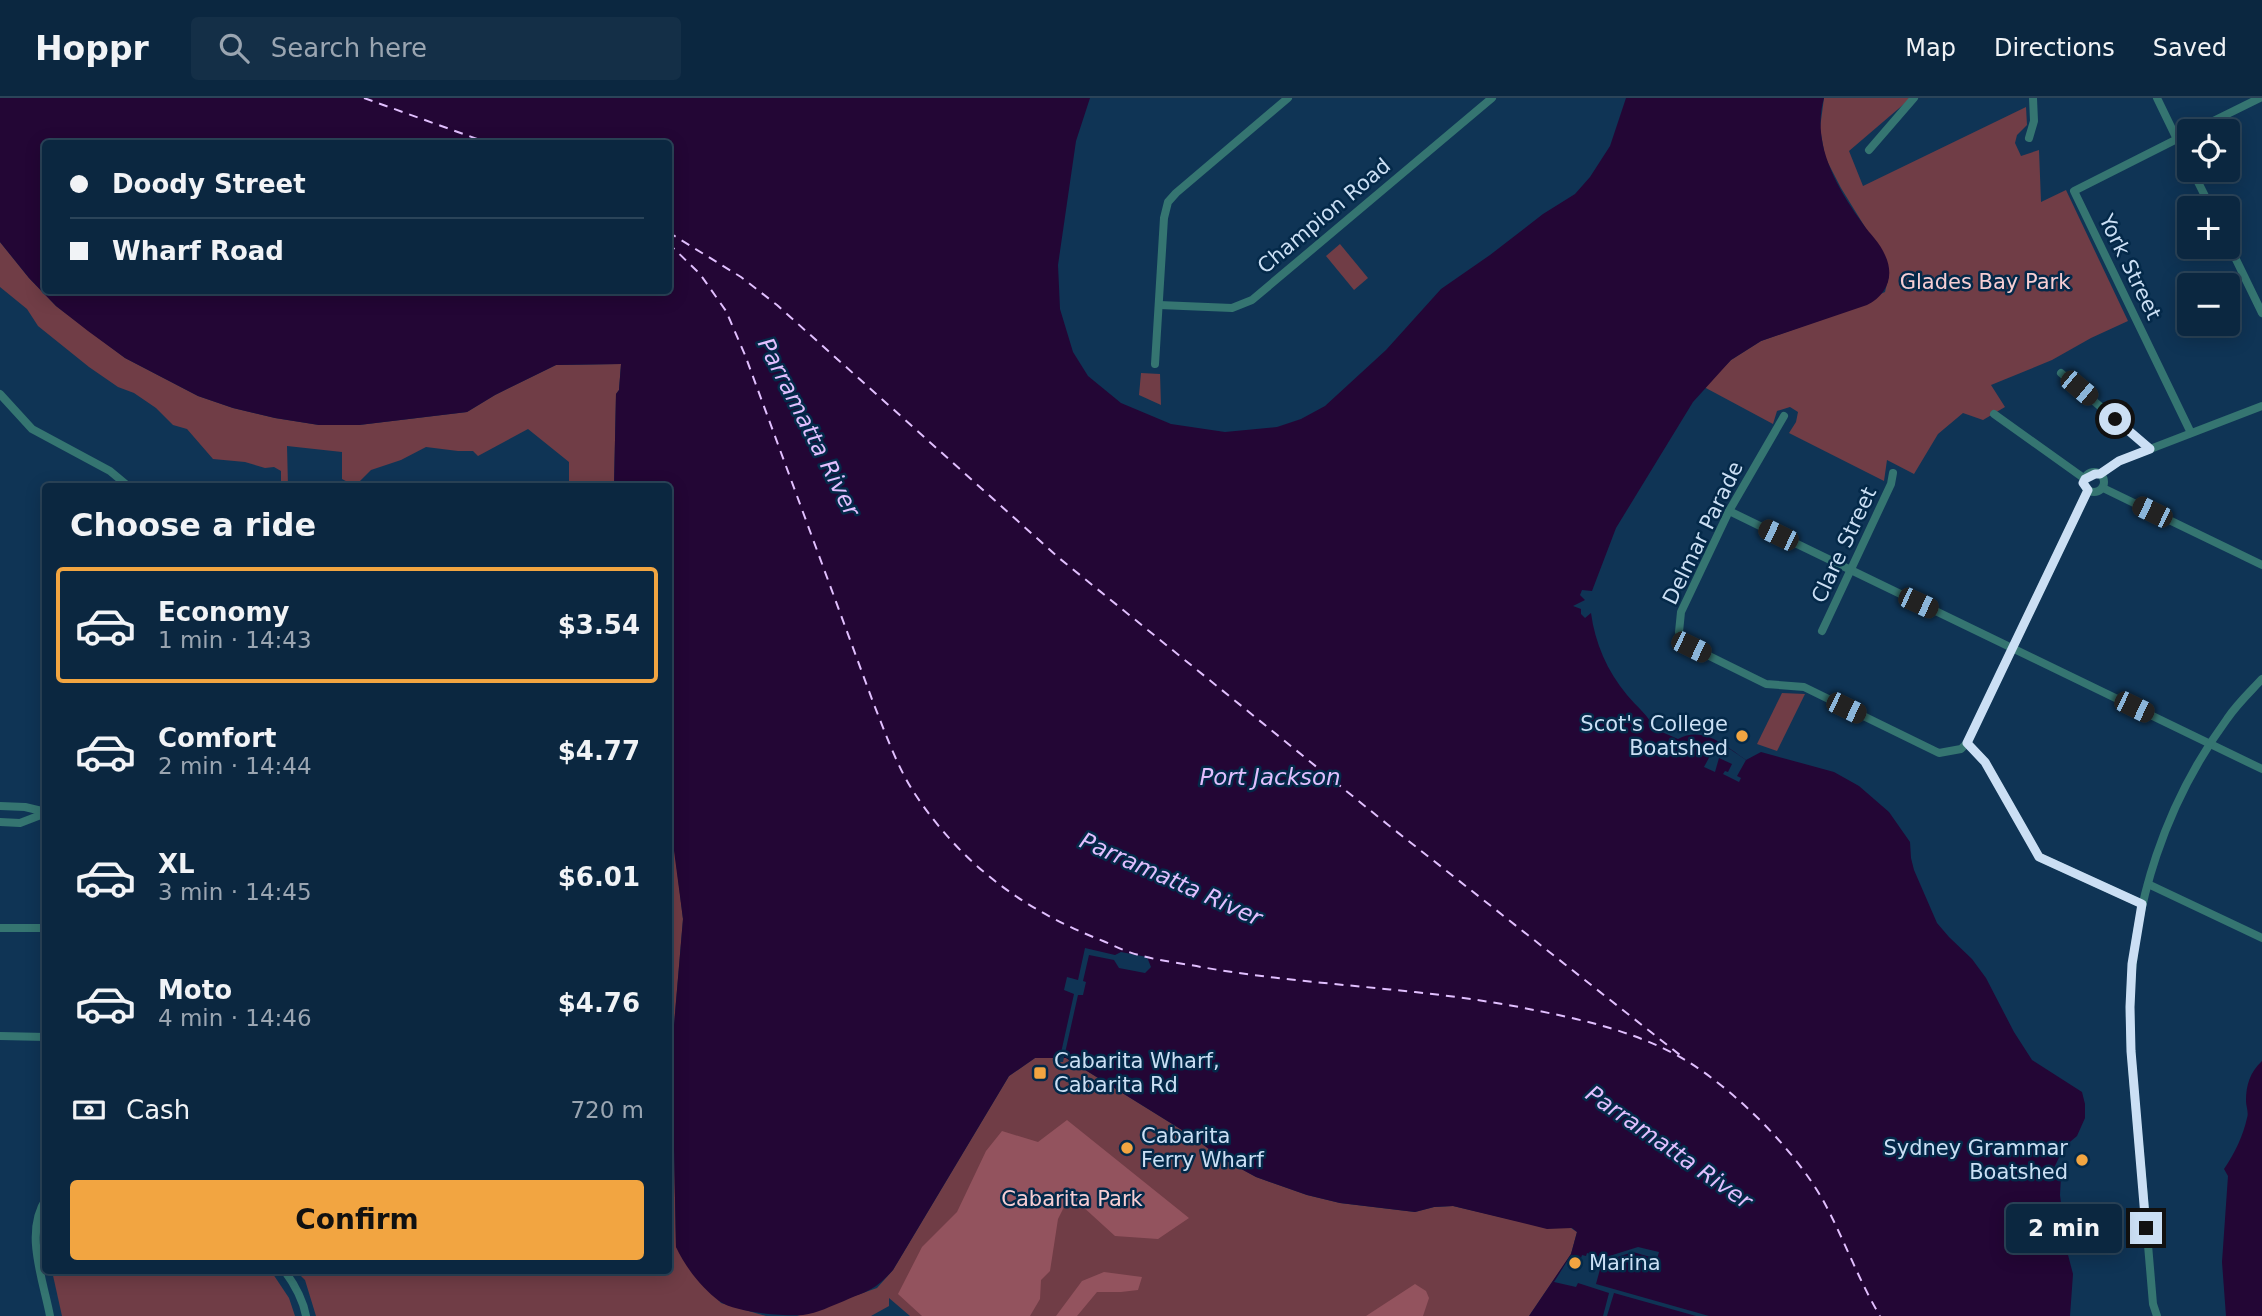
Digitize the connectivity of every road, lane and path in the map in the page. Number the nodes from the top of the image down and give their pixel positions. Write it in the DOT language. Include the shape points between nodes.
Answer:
graph roads {
  1 [pos="1288,98"];
  2 [pos="1914,98"];
  3 [pos="2033,98"];
  4 [pos="2157,98"];
  5 [pos="2260,98"];
  6 [pos="1490,99"];
  7 [pos="2217,119"];
  8 [pos="2029,138"];
  9 [pos="2177,139"];
  10 [pos="1869,150"];
  11 [pos="2236,259"];
  12 [pos="1159,305"];
  13 [pos="2262,313"];
  14 [pos="1155,364"];
  15 [pos="2061,373"];
  16 [pos="0,394"];
  17 [pos="2262,406"];
  18 [pos="1994,414"];
  19 [pos="1784,416"];
  20 [pos="2191,433"];
  21 [pos="2150,449"];
  22 [pos="1893,473"];
  23 [pos="2100,474"];
  24 [pos="2085,479"];
  25 [pos="121,483"];
  26 [pos="2103,488"];
  27 [pos="2088,490"];
  28 [pos="1729,511"];
  29 [pos="2262,565"];
  30 [pos="1851,570"];
  31 [pos="1822,631"];
  32 [pos="2011,647"];
  33 [pos="2262,679"];
  34 [pos="2210,743"];
  35 [pos="1964,746"];
  36 [pos="2262,769"];
  37 [pos="0,806"];
  38 [pos="42,812"];
  39 [pos="42,815"];
  40 [pos="0,822"];
  41 [pos="2148,884"];
  42 [pos="2142,904"];
  43 [pos="0,928"];
  44 [pos="42,928"];
  45 [pos="2262,938"];
  46 [pos="0,1036"];
  47 [pos="42,1037"];
  48 [pos="42,1205"];
  49 [pos="288,1274"];
  50 [pos="50,1316"];
  51 [pos="306,1316"];
  52 [pos="2157,1316"];
  1 -- 12 [label="street" via="1168,202"];
  2 -- 10 [label="street"];
  3 -- 8 [label="street"];
  4 -- 9 [label="street"];
  5 -- 7 [label="street"];
  6 -- 12 [label="street, Champion Road" via="1242,306"];
  9 -- 20 [label="street, York Street" via="2074,191"];
  11 -- 13 [label="street"];
  12 -- 14 [label="street"];
  15 -- 21 [label="street"];
  16 -- 25 [label="street" via="32,429 110,471"];
  17 -- 20 [label="street"];
  18 -- 24 [label="street"];
  19 -- 28 [label="street, Delmar Parade"];
  20 -- 21 [label="street"];
  21 -- 23 [label="street"];
  22 -- 30 [label="street, Clare Street"];
  23 -- 24 [label="street"];
  23 -- 26 [label="street"];
  24 -- 27 [label="street"];
  26 -- 27 [label="street"];
  26 -- 29 [label="street"];
  27 -- 32 [label="street"];
  28 -- 30 [label="street"];
  28 -- 35 [label="street, Delmar Parade" via="1681,612 1682,639 1766,684 1804,687 1939,753"];
  30 -- 31 [label="street, Clare Street"];
  30 -- 32 [label="street"];
  32 -- 34 [label="street"];
  32 -- 35 [label="street"];
  33 -- 34 [label="street"];
  34 -- 36 [label="street"];
  34 -- 41 [label="street" via="2166,825"];
  35 -- 42 [label="street" via="1985,762 2039,857"];
  37 -- 38 [label="street"];
  39 -- 40 [label="street" via="20,823"];
  41 -- 42 [label="street"];
  41 -- 45 [label="street"];
  42 -- 52 [label="street" via="2132,964 2131,1051"];
  43 -- 44 [label="street"];
  46 -- 47 [label="street"];
  48 -- 50 [label="street" via="34,1233"];
  49 -- 51 [label="street"];
}
